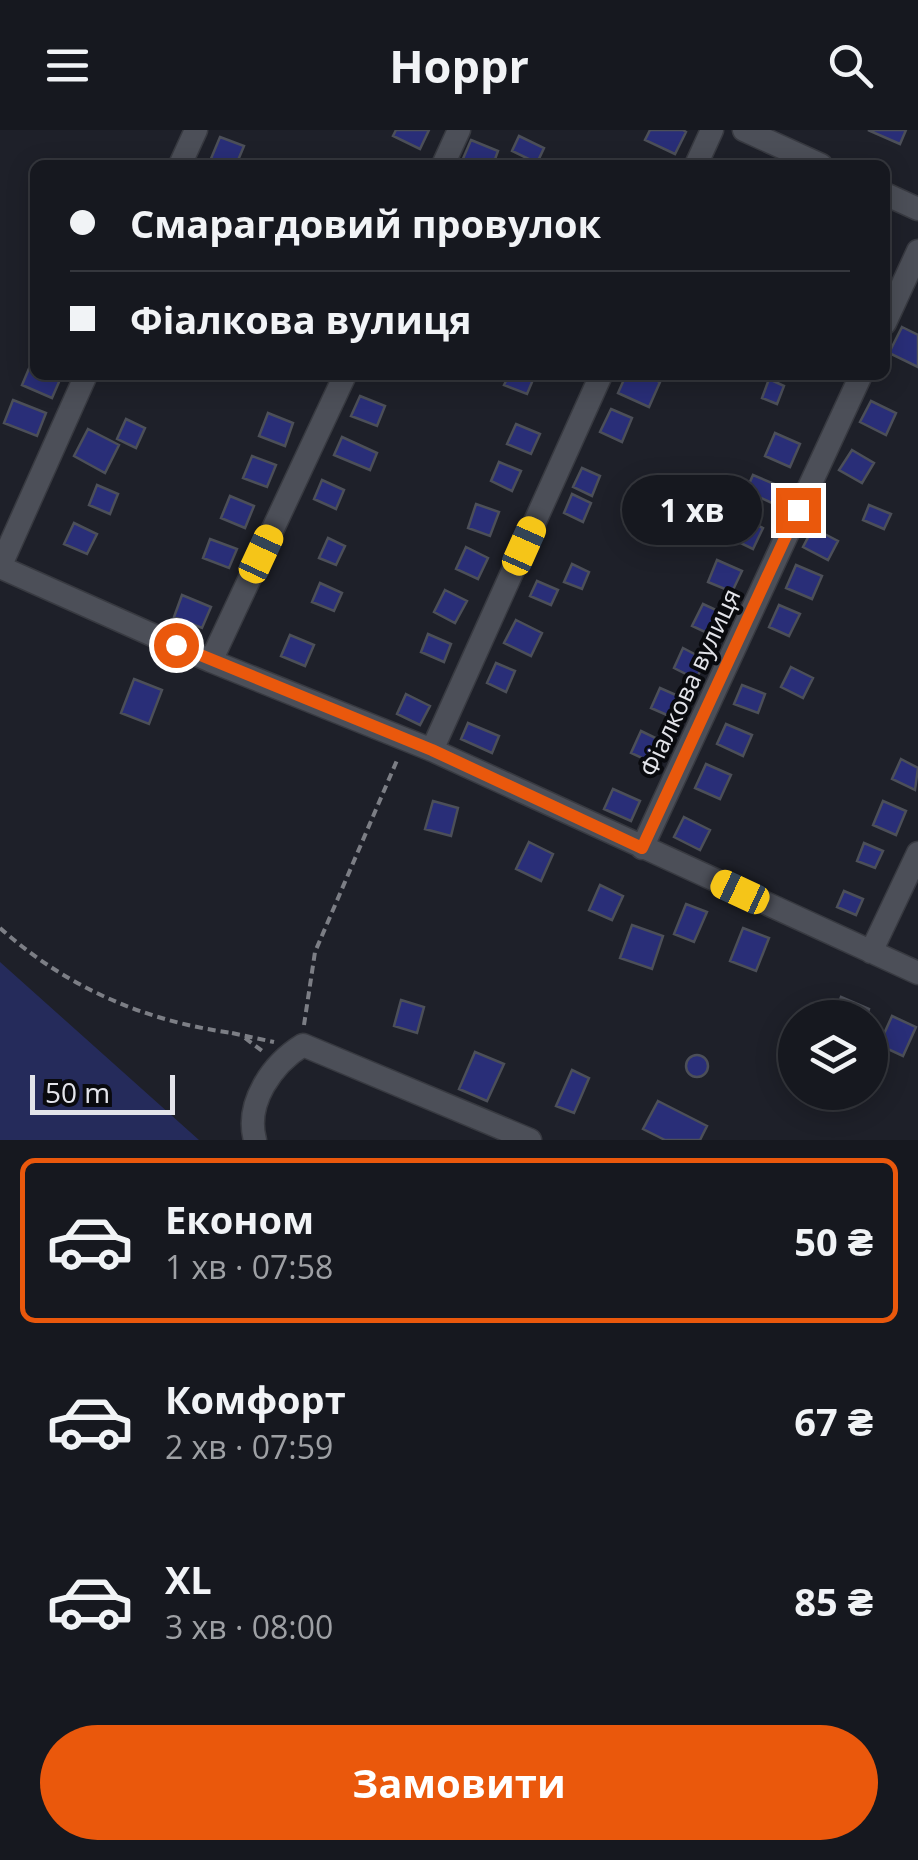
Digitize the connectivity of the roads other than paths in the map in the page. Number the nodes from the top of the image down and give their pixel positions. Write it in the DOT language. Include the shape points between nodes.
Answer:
graph roads {
  1 [pos="196,130"];
  2 [pos="459,130"];
  3 [pos="712,130"];
  4 [pos="744,130"];
  5 [pos="182,160"];
  6 [pos="445,160"];
  7 [pos="698,160"];
  8 [pos="810,160"];
  9 [pos="890,196"];
  10 [pos="918,209"];
  11 [pos="918,251"];
  12 [pos="890,312"];
  13 [pos="84,380"];
  14 [pos="342,380"];
  15 [pos="600,380"];
  16 [pos="859,380"];
  17 [pos="0,567"];
  18 [pos="211,661"];
  19 [pos="432,750"];
  20 [pos="642,848"];
  21 [pos="918,853"];
  22 [pos="872,952"];
  23 [pos="918,974"];
  24 [pos="518,1137"];
  25 [pos="255,1140"];
  1 -- 5 [label="street"];
  2 -- 6 [label="street"];
  3 -- 7 [label="street"];
  4 -- 8 [label="street"];
  9 -- 10 [label="street"];
  11 -- 12 [label="street"];
  13 -- 17 [label="street"];
  14 -- 18 [label="street"];
  15 -- 19 [label="street"];
  16 -- 20 [label="street, Фіалкова вулиця"];
  17 -- 18 [label="street"];
  18 -- 19 [label="street"];
  19 -- 20 [label="street"];
  20 -- 22 [label="street"];
  21 -- 22 [label="street"];
  22 -- 23 [label="street"];
  24 -- 25 [label="street" via="304,1045 270,1076 254,1102"];
}
